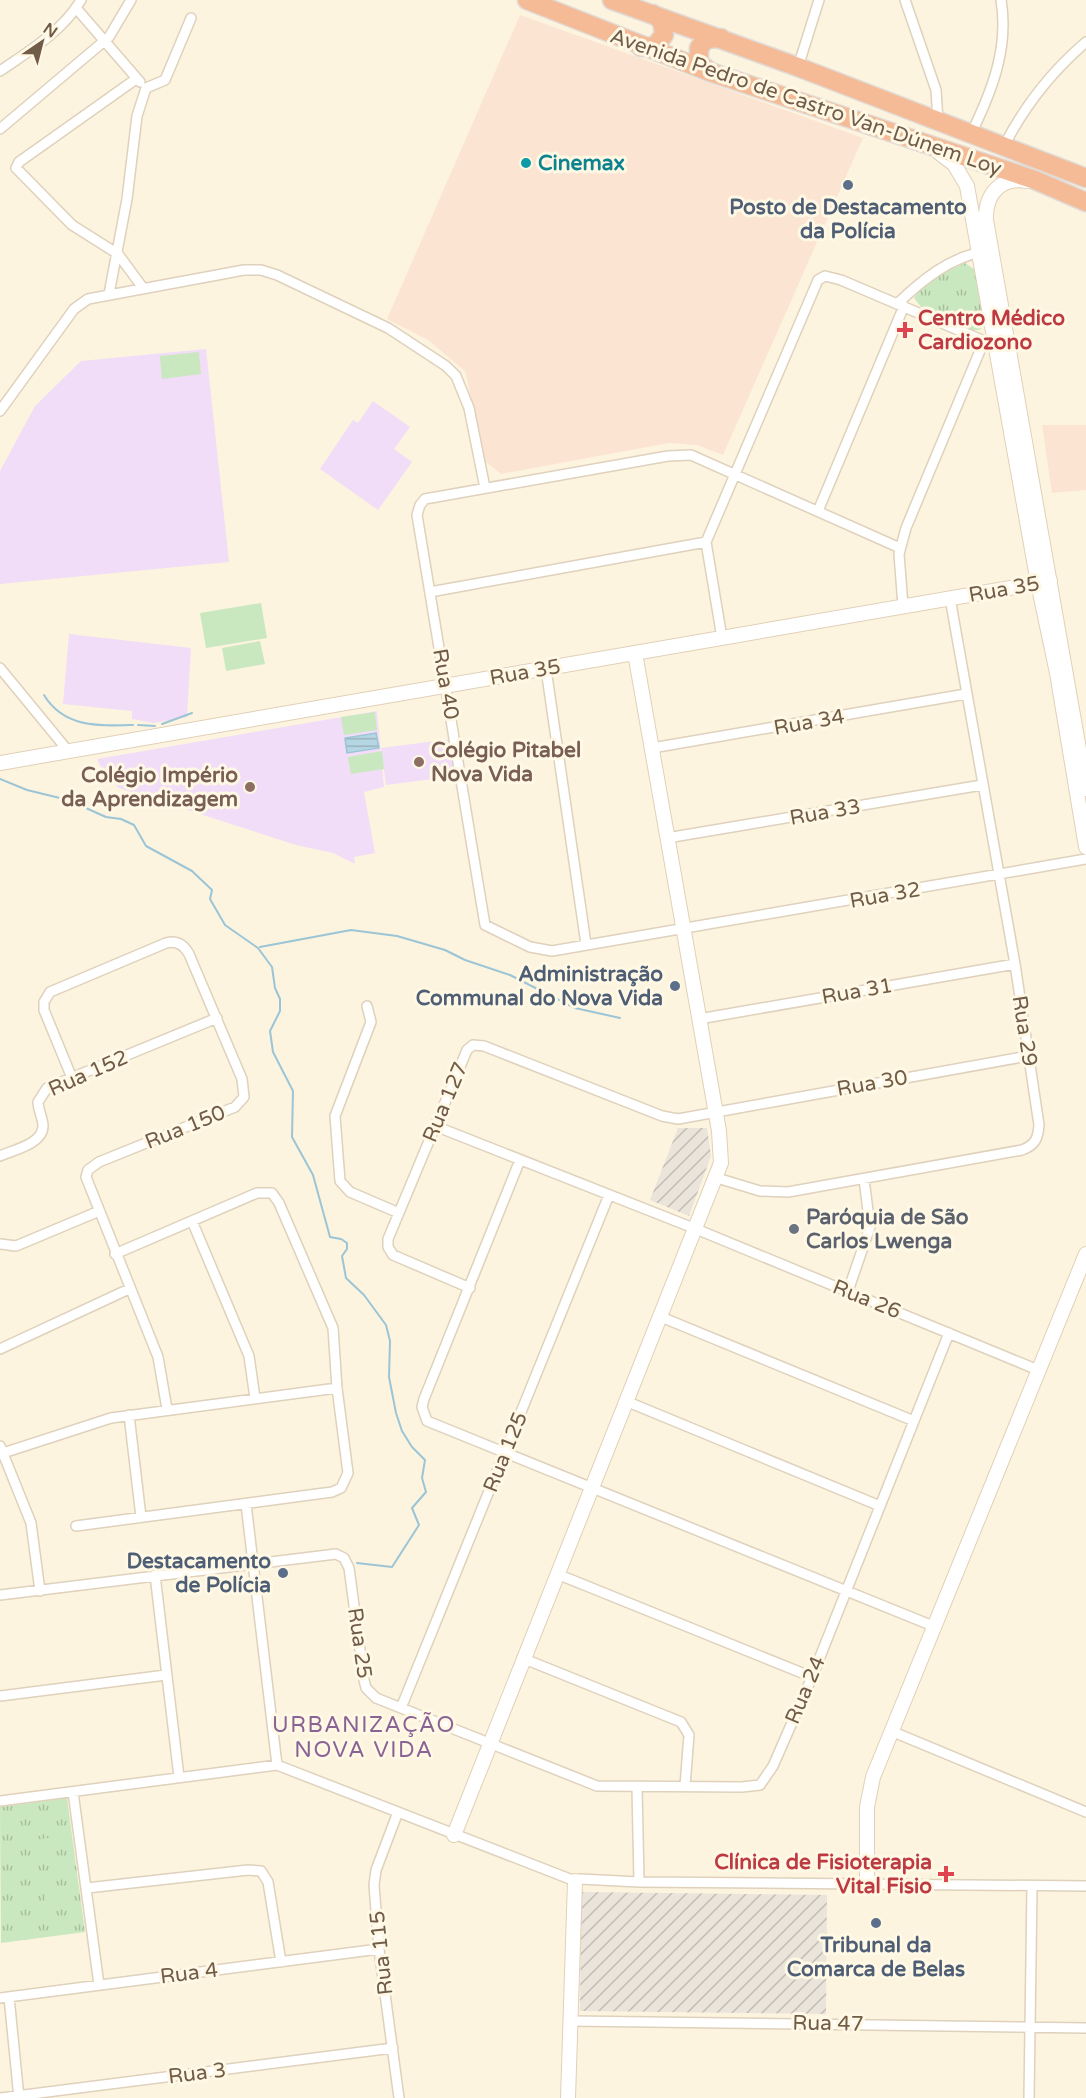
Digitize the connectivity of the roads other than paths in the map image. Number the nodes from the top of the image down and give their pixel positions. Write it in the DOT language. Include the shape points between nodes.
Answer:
graph roads {
  1 [pos="131,0"];
  2 [pos="527,0"];
  3 [pos="819,0"];
  4 [pos="905,0"];
  5 [pos="1001,0"];
  6 [pos="618,1"];
  7 [pos="79,4"];
  8 [pos="652,13"];
  9 [pos="191,18"];
  10 [pos="721,38"];
  11 [pos="104,42"];
  12 [pos="1086,42"];
  13 [pos="641,47"];
  14 [pos="798,67"];
  15 [pos="1,68"];
  16 [pos="710,72"];
  17 [pos="136,79"];
  18 [pos="146,88"];
  19 [pos="938,121"];
  20 [pos="0,129"];
  21 [pos="971,134"];
  22 [pos="904,135"];
  23 [pos="1004,147"];
  24 [pos="1085,175"];
  25 [pos="1042,184"];
  26 [pos="1086,202"];
  27 [pos="985,252"];
  28 [pos="118,254"];
  29 [pos="143,288"];
  30 [pos="110,294"];
  31 [pos="900,305"];
  32 [pos="995,339"];
  33 [pos="0,411"];
  34 [pos="736,475"];
  35 [pos="485,489"];
  36 [pos="818,512"];
  37 [pos="706,542"];
  38 [pos="900,548"];
  39 [pos="1044,582"];
  40 [pos="430,592"];
  41 [pos="950,598"];
  42 [pos="903,606"];
  43 [pos="722,638"];
  44 [pos="635,653"];
  45 [pos="0,668"];
  46 [pos="546,669"];
  47 [pos="447,686"];
  48 [pos="966,693"];
  49 [pos="652,748"];
  50 [pos="69,752"];
  51 [pos="0,763"];
  52 [pos="982,785"];
  53 [pos="1086,789"];
  54 [pos="668,838"];
  55 [pos="1086,848"];
  56 [pos="1086,859"];
  57 [pos="998,875"];
  58 [pos="485,925"];
  59 [pos="683,929"];
  60 [pos="586,944"];
  61 [pos="1015,964"];
  62 [pos="367,1006"];
  63 [pos="217,1018"];
  64 [pos="699,1019"];
  65 [pos="1028,1056"];
  66 [pos="72,1078"];
  67 [pos="715,1111"];
  68 [pos="435,1126"];
  69 [pos="0,1156"];
  70 [pos="520,1160"];
  71 [pos="717,1178"];
  72 [pos="864,1179"];
  73 [pos="609,1195"];
  74 [pos="97,1212"];
  75 [pos="399,1213"];
  76 [pos="192,1221"];
  77 [pos="696,1229"];
  78 [pos="0,1244"];
  79 [pos="116,1254"];
  80 [pos="1084,1256"];
  81 [pos="470,1288"];
  82 [pos="129,1289"];
  83 [pos="848,1291"];
  84 [pos="661,1317"];
  85 [pos="949,1333"];
  86 [pos="0,1349"];
  87 [pos="1038,1370"];
  88 [pos="337,1388"];
  89 [pos="255,1398"];
  90 [pos="627,1402"];
  91 [pos="167,1409"];
  92 [pos="129,1415"];
  93 [pos="914,1420"];
  94 [pos="1,1451"];
  95 [pos="504,1453"];
  96 [pos="592,1488"];
  97 [pos="246,1504"];
  98 [pos="880,1506"];
  99 [pos="141,1517"];
  100 [pos="76,1526"];
  101 [pos="252,1563"];
  102 [pos="557,1574"];
  103 [pos="155,1575"];
  104 [pos="846,1590"];
  105 [pos="40,1591"];
  106 [pos="0,1595"];
  107 [pos="933,1626"];
  108 [pos="522,1658"];
  109 [pos="166,1675"];
  110 [pos="812,1677"];
  111 [pos="0,1696"];
  112 [pos="401,1708"];
  113 [pos="891,1731"];
  114 [pos="489,1744"];
  115 [pos="277,1765"];
  116 [pos="179,1777"];
  117 [pos="685,1786"];
  118 [pos="638,1787"];
  119 [pos="73,1791"];
  120 [pos="0,1801"];
  121 [pos="398,1812"];
  122 [pos="1086,1812"];
  123 [pos="454,1835"];
  124 [pos="575,1881"];
  125 [pos="639,1882"];
  126 [pos="867,1885"];
  127 [pos="1086,1886"];
  128 [pos="1032,1887"];
  129 [pos="87,1888"];
  130 [pos="379,1949"];
  131 [pos="281,1962"];
  132 [pos="99,1985"];
  133 [pos="4,1998"];
  134 [pos="571,2021"];
  135 [pos="1029,2026"];
  136 [pos="1086,2028"];
  137 [pos="393,2048"];
  138 [pos="19,2097"];
  139 [pos="0,2098"];
  140 [pos="399,2098"];
  141 [pos="568,2098"];
  142 [pos="1029,2098"];
  1 -- 11 [label="street"];
  2 -- 13 [label="highway, Avenida Pedro de Castro Van-Dúnem Loy"];
  3 -- 14 [label="street"];
  4 -- 19 [label="street" via="936,90"];
  5 -- 21 [label="street" via="1001,56"];
  6 -- 8 [label="highway, Avenida Pedro de Castro Van-Dúnem Loy"];
  7 -- 11 [label="street"];
  7 -- 15 [label="street" via="37,46"];
  8 -- 10 [label="highway, Avenida Pedro de Castro Van-Dúnem Loy"];
  8 -- 13 [label="highway" via="662,21 664,35 655,46"];
  9 -- 18 [label="street" via="165,80"];
  10 -- 14 [label="highway, Avenida Pedro de Castro Van-Dúnem Loy"];
  10 -- 16 [label="highway" via="706,39 699,48 699,63"];
  11 -- 17 [label="street"];
  11 -- 20 [label="street"];
  12 -- 23 [label="street" via="1049,77"];
  13 -- 16 [label="highway, Avenida Pedro de Castro Van-Dúnem Loy"];
  14 -- 19 [label="highway, Avenida Pedro de Castro Van-Dúnem Loy"];
  16 -- 22 [label="highway, Avenida Pedro de Castro Van-Dúnem Loy"];
  17 -- 18 [label="street"];
  17 -- 28 [label="street" via="19,162 16,168 72,225"];
  18 -- 28 [label="street" via="137,116"];
  19 -- 21 [label="highway, Avenida Pedro de Castro Van-Dúnem Loy"];
  21 -- 23 [label="highway, Avenida Pedro de Castro Van-Dúnem Loy"];
  22 -- 25 [label="highway, Avenida Pedro de Castro Van-Dúnem Loy"];
  22 -- 27 [label="street" via="943,155 962,174"];
  23 -- 24 [label="highway, Avenida Pedro de Castro Van-Dúnem Loy"];
  25 -- 26 [label="highway, Avenida Pedro de Castro Van-Dúnem Loy"];
  25 -- 27 [label="street" via="1020,180 998,186 988,199"];
  27 -- 31 [label="street" via="967,255 922,281"];
  27 -- 32 [label="street"];
  28 -- 29 [label="street"];
  28 -- 30 [label="street"];
  29 -- 30 [label="street"];
  29 -- 35 [label="street" via="261,270 277,274 388,328 456,376 469,408"];
  30 -- 33 [label="street" via="88,298 74,309"];
  31 -- 32 [label="street"];
  31 -- 34 [label="street" via="833,277 818,280"];
  31 -- 36 [label="street"];
  32 -- 38 [label="street"];
  32 -- 39 [label="street"];
  34 -- 35 [label="street" via="696,456 680,454"];
  34 -- 36 [label="street"];
  34 -- 37 [label="street"];
  35 -- 40 [label="street, Rua 40" via="431,497 420,505 417,515"];
  36 -- 38 [label="street"];
  37 -- 40 [label="street"];
  37 -- 43 [label="street"];
  38 -- 42 [label="street"];
  39 -- 41 [label="street, Rua 35"];
  39 -- 53 [label="street"];
  39 -- 55 [label="street"];
  40 -- 47 [label="street, Rua 40"];
  41 -- 42 [label="street, Rua 35"];
  41 -- 48 [label="street, Rua 29"];
  42 -- 43 [label="street, Rua 35"];
  43 -- 44 [label="street, Rua 35"];
  44 -- 46 [label="street, Rua 35"];
  44 -- 49 [label="street"];
  45 -- 50 [label="street"];
  46 -- 47 [label="street, Rua 35"];
  46 -- 60 [label="street"];
  47 -- 50 [label="street, Rua 35"];
  47 -- 58 [label="street, Rua 40"];
  48 -- 49 [label="street, Rua 34"];
  48 -- 52 [label="street, Rua 29"];
  49 -- 54 [label="street"];
  50 -- 51 [label="street, Rua 35"];
  52 -- 54 [label="street, Rua 33"];
  52 -- 57 [label="street, Rua 29"];
  54 -- 59 [label="street"];
  56 -- 57 [label="street, Rua 32"];
  57 -- 59 [label="street, Rua 32"];
  57 -- 61 [label="street, Rua 29"];
  58 -- 60 [label="street, Rua 32" via="539,950"];
  59 -- 60 [label="street, Rua 32"];
  59 -- 64 [label="street"];
  61 -- 64 [label="street, Rua 31"];
  61 -- 65 [label="street, Rua 29"];
  62 -- 75 [label="street" via="370,1022 335,1116 340,1181 350,1192"];
  63 -- 66 [label="street, Rua 152"];
  63 -- 66 [label="street, Rua 150" via="183,946 170,942 54,989 47,995 44,1010"];
  63 -- 74 [label="street, Rua 150" via="245,1085 242,1101 93,1165 86,1177"];
  64 -- 67 [label="street"];
  65 -- 67 [label="street, Rua 30"];
  65 -- 72 [label="street, Rua 29" via="1039,1125 1033,1146"];
  66 -- 69 [label="street, Rua 152" via="41,1093 38,1109 43,1124 35,1141"];
  67 -- 68 [label="street, Rua 127" via="683,1119 668,1118 478,1044 466,1050"];
  67 -- 71 [label="street" via="722,1154"];
  68 -- 70 [label="street, Rua 26"];
  68 -- 75 [label="street, Rua 127"];
  70 -- 73 [label="street, Rua 26"];
  70 -- 81 [label="street"];
  71 -- 72 [label="street, Rua 29" via="772,1192"];
  71 -- 77 [label="street"];
  72 -- 83 [label="street" via="870,1227"];
  73 -- 77 [label="street, Rua 26"];
  73 -- 95 [label="street, Rua 125"];
  74 -- 78 [label="street" via="16,1246"];
  74 -- 79 [label="street, Rua 150"];
  75 -- 81 [label="street, Rua 127" via="388,1239 393,1255"];
  76 -- 79 [label="street"];
  76 -- 88 [label="street" via="257,1193 268,1191 276,1197 333,1328"];
  76 -- 89 [label="street" via="249,1356"];
  77 -- 83 [label="street, Rua 26"];
  77 -- 84 [label="street"];
  79 -- 82 [label="street, Rua 150"];
  80 -- 87 [label="street"];
  81 -- 95 [label="street" via="424,1399 423,1414 432,1425"];
  82 -- 86 [label="street"];
  82 -- 91 [label="street, Rua 150" via="158,1357"];
  83 -- 85 [label="street, Rua 26"];
  84 -- 90 [label="street"];
  84 -- 93 [label="street"];
  85 -- 87 [label="street, Rua 26"];
  85 -- 93 [label="street, Rua 24"];
  87 -- 107 [label="street"];
  88 -- 89 [label="street"];
  88 -- 97 [label="street" via="348,1473 341,1488"];
  89 -- 91 [label="street"];
  90 -- 96 [label="street"];
  90 -- 98 [label="street"];
  91 -- 92 [label="street"];
  92 -- 94 [label="street"];
  92 -- 99 [label="street"];
  93 -- 98 [label="street, Rua 24"];
  94 -- 105 [label="street" via="31,1523"];
  95 -- 96 [label="street"];
  95 -- 112 [label="street, Rua 125"];
  96 -- 102 [label="street"];
  96 -- 104 [label="street"];
  97 -- 99 [label="street"];
  97 -- 101 [label="street"];
  98 -- 104 [label="street, Rua 24"];
  99 -- 100 [label="street"];
  101 -- 103 [label="street"];
  101 -- 112 [label="street, Rua 25" via="331,1553 344,1558 350,1568 366,1689 376,1698"];
  101 -- 115 [label="street"];
  102 -- 108 [label="street"];
  102 -- 110 [label="street"];
  103 -- 105 [label="street"];
  103 -- 109 [label="street"];
  104 -- 107 [label="street"];
  104 -- 110 [label="street, Rua 24"];
  105 -- 106 [label="street"];
  107 -- 113 [label="street"];
  108 -- 114 [label="street"];
  108 -- 117 [label="street" via="681,1722 689,1735"];
  109 -- 111 [label="street"];
  109 -- 116 [label="street"];
  110 -- 117 [label="street, Rua 24" via="773,1766 760,1785"];
  112 -- 114 [label="street, Rua 25"];
  113 -- 122 [label="street"];
  113 -- 126 [label="street" via="869,1797"];
  114 -- 118 [label="street, Rua 24" via="588,1783"];
  114 -- 123 [label="street"];
  115 -- 116 [label="street"];
  115 -- 121 [label="street"];
  116 -- 119 [label="street"];
  117 -- 118 [label="street, Rua 24"];
  118 -- 125 [label="street"];
  119 -- 120 [label="street"];
  119 -- 129 [label="street"];
  121 -- 123 [label="street"];
  121 -- 130 [label="street, Rua 115" via="376,1870"];
  123 -- 124 [label="street"];
  124 -- 125 [label="street"];
  124 -- 134 [label="street"];
  125 -- 126 [label="street"];
  126 -- 128 [label="street"];
  127 -- 128 [label="street"];
  128 -- 135 [label="street"];
  129 -- 131 [label="street" via="261,1871 268,1882"];
  129 -- 132 [label="street"];
  130 -- 131 [label="street, Rua 4"];
  130 -- 137 [label="street, Rua 115"];
  131 -- 132 [label="street, Rua 4"];
  132 -- 133 [label="street, Rua 4"];
  133 -- 138 [label="street"];
  134 -- 135 [label="street, Rua 47"];
  134 -- 141 [label="street"];
  135 -- 136 [label="street, Rua 47"];
  135 -- 142 [label="street"];
  137 -- 138 [label="street, Rua 3"];
  137 -- 140 [label="street, Rua 115"];
  138 -- 139 [label="street, Rua 3"];
}
